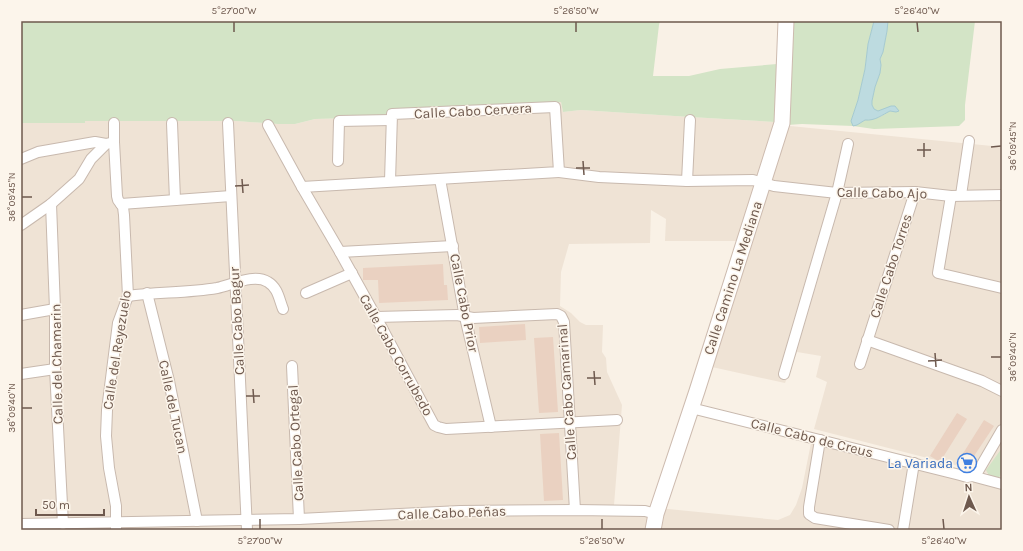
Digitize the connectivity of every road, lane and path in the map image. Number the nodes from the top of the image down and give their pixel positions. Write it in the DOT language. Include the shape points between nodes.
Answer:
graph roads {
  1 [pos="786,21"];
  2 [pos="392,117"];
  3 [pos="690,120"];
  4 [pos="114,122"];
  5 [pos="172,123"];
  6 [pos="228,123"];
  7 [pos="268,125"];
  8 [pos="969,141"];
  9 [pos="110,143"];
  10 [pos="848,144"];
  11 [pos="21,159"];
  12 [pos="338,161"];
  13 [pos="559,172"];
  14 [pos="440,179"];
  15 [pos="687,181"];
  16 [pos="390,182"];
  17 [pos="763,183"];
  18 [pos="302,187"];
  19 [pos="915,192"];
  20 [pos="837,193"];
  21 [pos="956,195"];
  22 [pos="1002,195"];
  23 [pos="231,196"];
  24 [pos="175,200"];
  25 [pos="51,204"];
  26 [pos="121,204"];
  27 [pos="21,225"];
  28 [pos="453,246"];
  29 [pos="340,252"];
  30 [pos="352,273"];
  31 [pos="235,282"];
  32 [pos="1002,288"];
  33 [pos="147,293"];
  34 [pos="306,294"];
  35 [pos="128,296"];
  36 [pos="55,309"];
  37 [pos="283,309"];
  38 [pos="21,314"];
  39 [pos="376,317"];
  40 [pos="465,317"];
  41 [pos="868,340"];
  42 [pos="860,364"];
  43 [pos="292,366"];
  44 [pos="55,369"];
  45 [pos="21,374"];
  46 [pos="784,374"];
  47 [pos="1002,391"];
  48 [pos="692,408"];
  49 [pos="617,420"];
  50 [pos="570,423"];
  51 [pos="491,427"];
  52 [pos="1002,430"];
  53 [pos="820,440"];
  54 [pos="914,464"];
  55 [pos="972,476"];
  56 [pos="1002,484"];
  57 [pos="575,510"];
  58 [pos="656,514"];
  59 [pos="299,519"];
  60 [pos="197,520"];
  61 [pos="247,520"];
  62 [pos="21,524"];
  63 [pos="66,526"];
  64 [pos="116,526"];
  65 [pos="247,530"];
  66 [pos="653,530"];
  67 [pos="890,530"];
  68 [pos="903,530"];
  1 -- 17 [label="street, Calle Camino La Mediana" via="782,123"];
  2 -- 12 [label="street, Calle Cabo Cervera" via="339,121"];
  2 -- 13 [label="street, Calle Cabo Cervera" via="555,107"];
  2 -- 16 [label="street"];
  3 -- 15 [label="street"];
  4 -- 9 [label="street, Calle del Reyezuelo"];
  5 -- 24 [label="street"];
  6 -- 23 [label="street, Calle Cabo Bagur"];
  7 -- 18 [label="street, Calle Cabo Corrubedo"];
  8 -- 21 [label="street"];
  9 -- 11 [label="street" via="88,143 38,152"];
  9 -- 25 [label="street" via="91,159 79,179"];
  9 -- 26 [label="street, Calle del Reyezuelo" via="117,196"];
  10 -- 20 [label="street"];
  13 -- 14 [label="street"];
  13 -- 15 [label="street" via="598,177"];
  14 -- 16 [label="street"];
  14 -- 28 [label="street, Calle Cabo Prior"];
  15 -- 17 [label="street" via="754,180"];
  16 -- 18 [label="street"];
  17 -- 20 [label="street, Calle Cabo Ajo"];
  17 -- 48 [label="street, Calle Camino La Mediana"];
  18 -- 29 [label="street, Calle Cabo Corrubedo"];
  19 -- 20 [label="street, Calle Cabo Ajo"];
  19 -- 21 [label="street, Calle Cabo Ajo"];
  19 -- 41 [label="street, Calle Cabo Torres"];
  20 -- 46 [label="street"];
  21 -- 22 [label="street, Calle Cabo Ajo"];
  21 -- 32 [label="street" via="938,273"];
  23 -- 24 [label="street"];
  23 -- 31 [label="street, Calle Cabo Bagur"];
  24 -- 26 [label="street"];
  25 -- 27 [label="street"];
  25 -- 36 [label="street, Calle del Chamarin"];
  26 -- 35 [label="street, Calle del Reyezuelo" via="124,215"];
  28 -- 29 [label="street"];
  28 -- 40 [label="street, Calle Cabo Prior"];
  29 -- 30 [label="street, Calle Cabo Corrubedo"];
  30 -- 34 [label="street"];
  30 -- 39 [label="street, Calle Cabo Corrubedo"];
  31 -- 33 [label="street" via="218,288"];
  31 -- 37 [label="street" via="258,279 268,282 276,288"];
  31 -- 61 [label="street, Calle Cabo Bagur"];
  33 -- 35 [label="street"];
  33 -- 60 [label="street, Calle del Tucan" via="169,381"];
  35 -- 64 [label="street, Calle del Reyezuelo" via="118,323 107,410 106,436 116,506"];
  36 -- 38 [label="street"];
  36 -- 44 [label="street, Calle del Chamarin"];
  39 -- 40 [label="street, Calle Cabo Camarinal"];
  39 -- 51 [label="street, Calle Cabo Corrubedo" via="434,425 446,429"];
  40 -- 50 [label="street, Calle Cabo Camarinal" via="557,314 561,316 564,322"];
  40 -- 51 [label="street, Calle Cabo Prior"];
  41 -- 42 [label="street, Calle Cabo Torres"];
  41 -- 47 [label="street" via="982,381"];
  43 -- 59 [label="street, Calle Cabo Ortegal"];
  44 -- 45 [label="street"];
  44 -- 63 [label="street, Calle del Chamarin"];
  48 -- 53 [label="street, Calle Cabo de Creus"];
  48 -- 58 [label="street, Calle Camino La Mediana"];
  49 -- 50 [label="street, Calle Cabo Corrubedo"];
  50 -- 51 [label="street, Calle Cabo Corrubedo"];
  50 -- 57 [label="street, Calle Cabo Camarinal"];
  52 -- 55 [label="street" via="977,473"];
  53 -- 54 [label="street, Calle Cabo de Creus"];
  53 -- 67 [label="street" via="809,514 815,518"];
  54 -- 55 [label="street, Calle Cabo de Creus" via="960,476"];
  54 -- 68 [label="street"];
  55 -- 56 [label="street, Calle Cabo de Creus"];
  57 -- 58 [label="street, Calle Cabo Peñas" via="645,511"];
  57 -- 59 [label="street, Calle Cabo Peñas" via="460,511"];
  58 -- 66 [label="street, Calle Camino La Mediana"];
  59 -- 61 [label="street, Calle Cabo Peñas"];
  60 -- 61 [label="street, Calle Cabo Peñas"];
  60 -- 64 [label="street, Calle Cabo Peñas"];
  61 -- 65 [label="street, Calle Cabo Bagur"];
  62 -- 63 [label="street, Calle Cabo Peñas"];
  63 -- 64 [label="street, Calle Cabo Peñas"];
}
